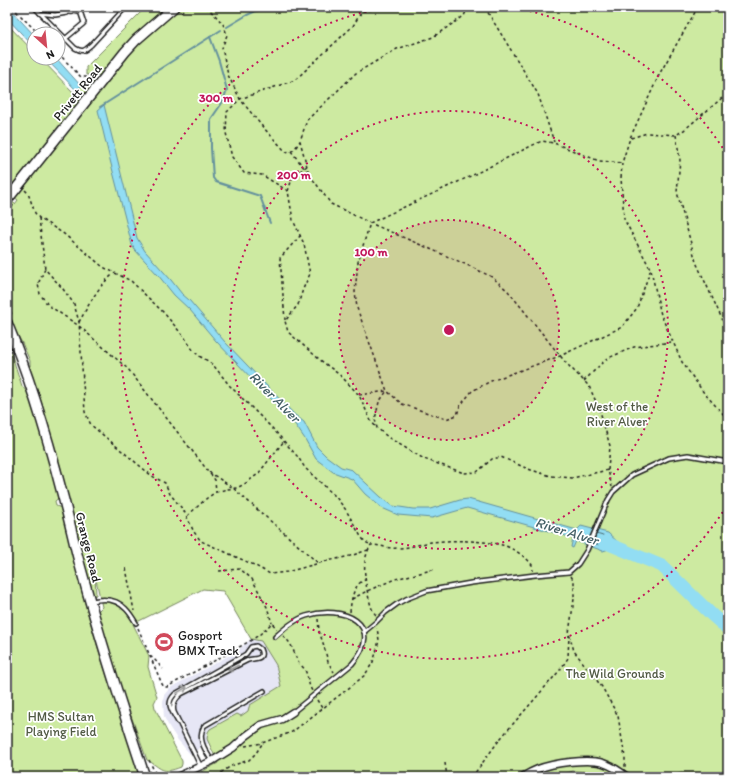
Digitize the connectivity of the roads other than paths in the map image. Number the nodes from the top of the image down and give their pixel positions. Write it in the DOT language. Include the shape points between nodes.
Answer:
graph roads {
  1 [pos="34,7"];
  2 [pos="58,7"];
  3 [pos="85,7"];
  4 [pos="126,7"];
  5 [pos="178,10"];
  6 [pos="80,11"];
  7 [pos="40,13"];
  8 [pos="69,13"];
  9 [pos="52,26"];
  10 [pos="66,38"];
  11 [pos="66,40"];
  12 [pos="7,200"];
  13 [pos="7,323"];
  14 [pos="728,462"];
  15 [pos="90,602"];
  16 [pos="136,623"];
  17 [pos="364,632"];
  18 [pos="275,637"];
  19 [pos="264,691"];
  20 [pos="293,712"];
  21 [pos="178,722"];
  22 [pos="212,761"];
  23 [pos="201,767"];
  24 [pos="626,775"];
  25 [pos="145,777"];
  26 [pos="177,777"];
  27 [pos="522,777"];
  1 -- 7 [label="lane"];
  2 -- 8 [label="lane"];
  3 -- 6 [label="lane"];
  4 -- 11 [label="lane" via="92,44 82,51 74,48"];
  5 -- 12 [label="street, Privett Road" via="136,40 125,52"];
  6 -- 8 [label="lane"];
  6 -- 10 [label="lane" via="84,23"];
  7 -- 8 [label="lane"];
  7 -- 9 [label="lane"];
  13 -- 15 [label="street, Grange Road" via="43,424"];
  14 -- 17 [label="lane" via="688,455 669,458 632,475 613,492 587,550 569,572 471,583 426,591 406,599 386,612"];
  15 -- 16 [label="lane" via="100,599 114,601 126,609"];
  15 -- 25 [label="street, Grange Road"];
  17 -- 18 [label="lane" via="357,621 343,614 331,612 304,616"];
  17 -- 20 [label="lane" via="363,647 352,664"];
  19 -- 22 [label="lane" via="204,726 201,733 202,742"];
  20 -- 22 [label="street" via="282,719 261,725"];
  21 -- 21 [label="lane, one-way" via="170,708 175,694 246,654 252,647 260,649 259,658 248,660 177,697 173,708"];
  21 -- 23 [label="lane"];
  22 -- 23 [label="street"];
  23 -- 26 [label="street"];
  24 -- 27 [label="street" via="602,762 564,762 538,769"];
}
